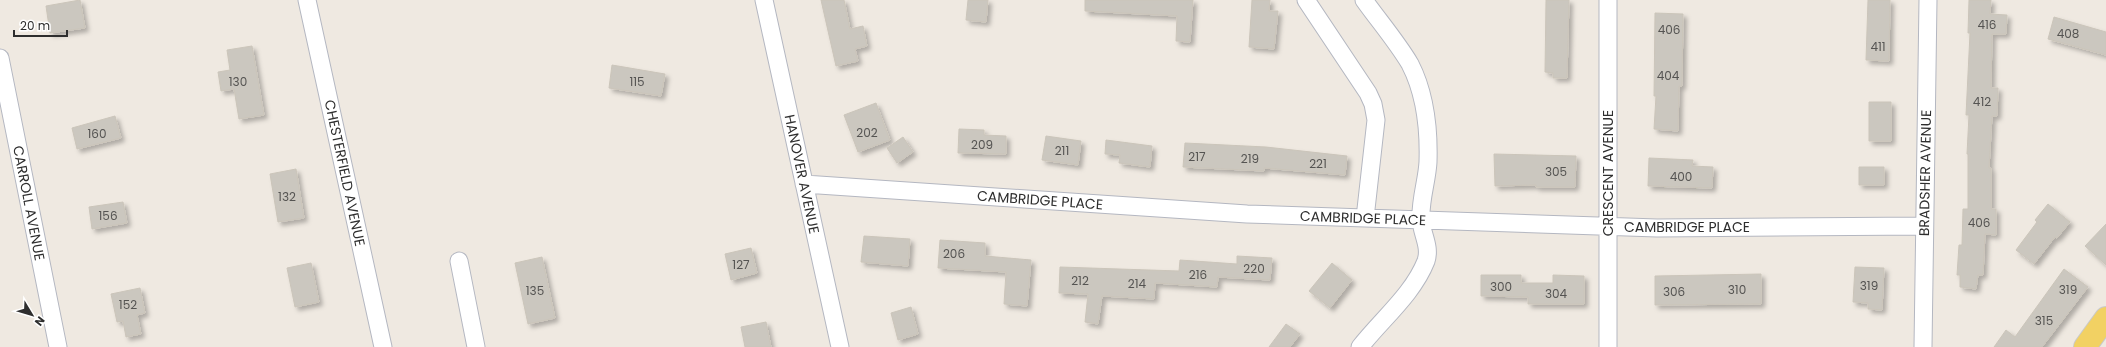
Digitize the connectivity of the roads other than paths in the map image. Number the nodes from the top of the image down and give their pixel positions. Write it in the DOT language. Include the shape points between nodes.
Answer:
graph roads {
  1 [pos="307,0"];
  2 [pos="764,0"];
  3 [pos="1306,0"];
  4 [pos="1364,0"];
  5 [pos="1608,0"];
  6 [pos="1928,0"];
  7 [pos="0,58"];
  8 [pos="804,184"];
  9 [pos="1365,218"];
  10 [pos="1421,220"];
  11 [pos="1608,226"];
  12 [pos="1924,226"];
  13 [pos="459,261"];
  14 [pos="2105,320"];
  15 [pos="58,347"];
  16 [pos="382,347"];
  17 [pos="476,347"];
  18 [pos="840,347"];
  19 [pos="1360,347"];
  20 [pos="1608,347"];
  21 [pos="1923,347"];
  22 [pos="2085,347"];
  1 -- 16 [label="street, CHESTERFIELD AVENUE"];
  2 -- 8 [label="street, HANOVER AVENUE"];
  3 -- 9 [label="street" via="1373,104 1376,120"];
  4 -- 10 [label="street" via="1410,64 1424,107 1428,132 1428,162"];
  5 -- 11 [label="street, CRESCENT AVENUE"];
  6 -- 12 [label="street, BRADSHER AVENUE"];
  7 -- 15 [label="street, CARROLL AVENUE"];
  8 -- 9 [label="street, CAMBRIDGE PLACE" via="1247,214"];
  8 -- 18 [label="street, HANOVER AVENUE"];
  9 -- 10 [label="street, CAMBRIDGE PLACE"];
  10 -- 11 [label="street, CAMBRIDGE PLACE"];
  10 -- 19 [label="street" via="1427,246 1426,259 1419,275"];
  11 -- 12 [label="street, CAMBRIDGE PLACE"];
  11 -- 20 [label="street, CRESCENT AVENUE"];
  12 -- 21 [label="street, BRADSHER AVENUE"];
  13 -- 17 [label="street"];
  14 -- 22 [label="main road"];
}
